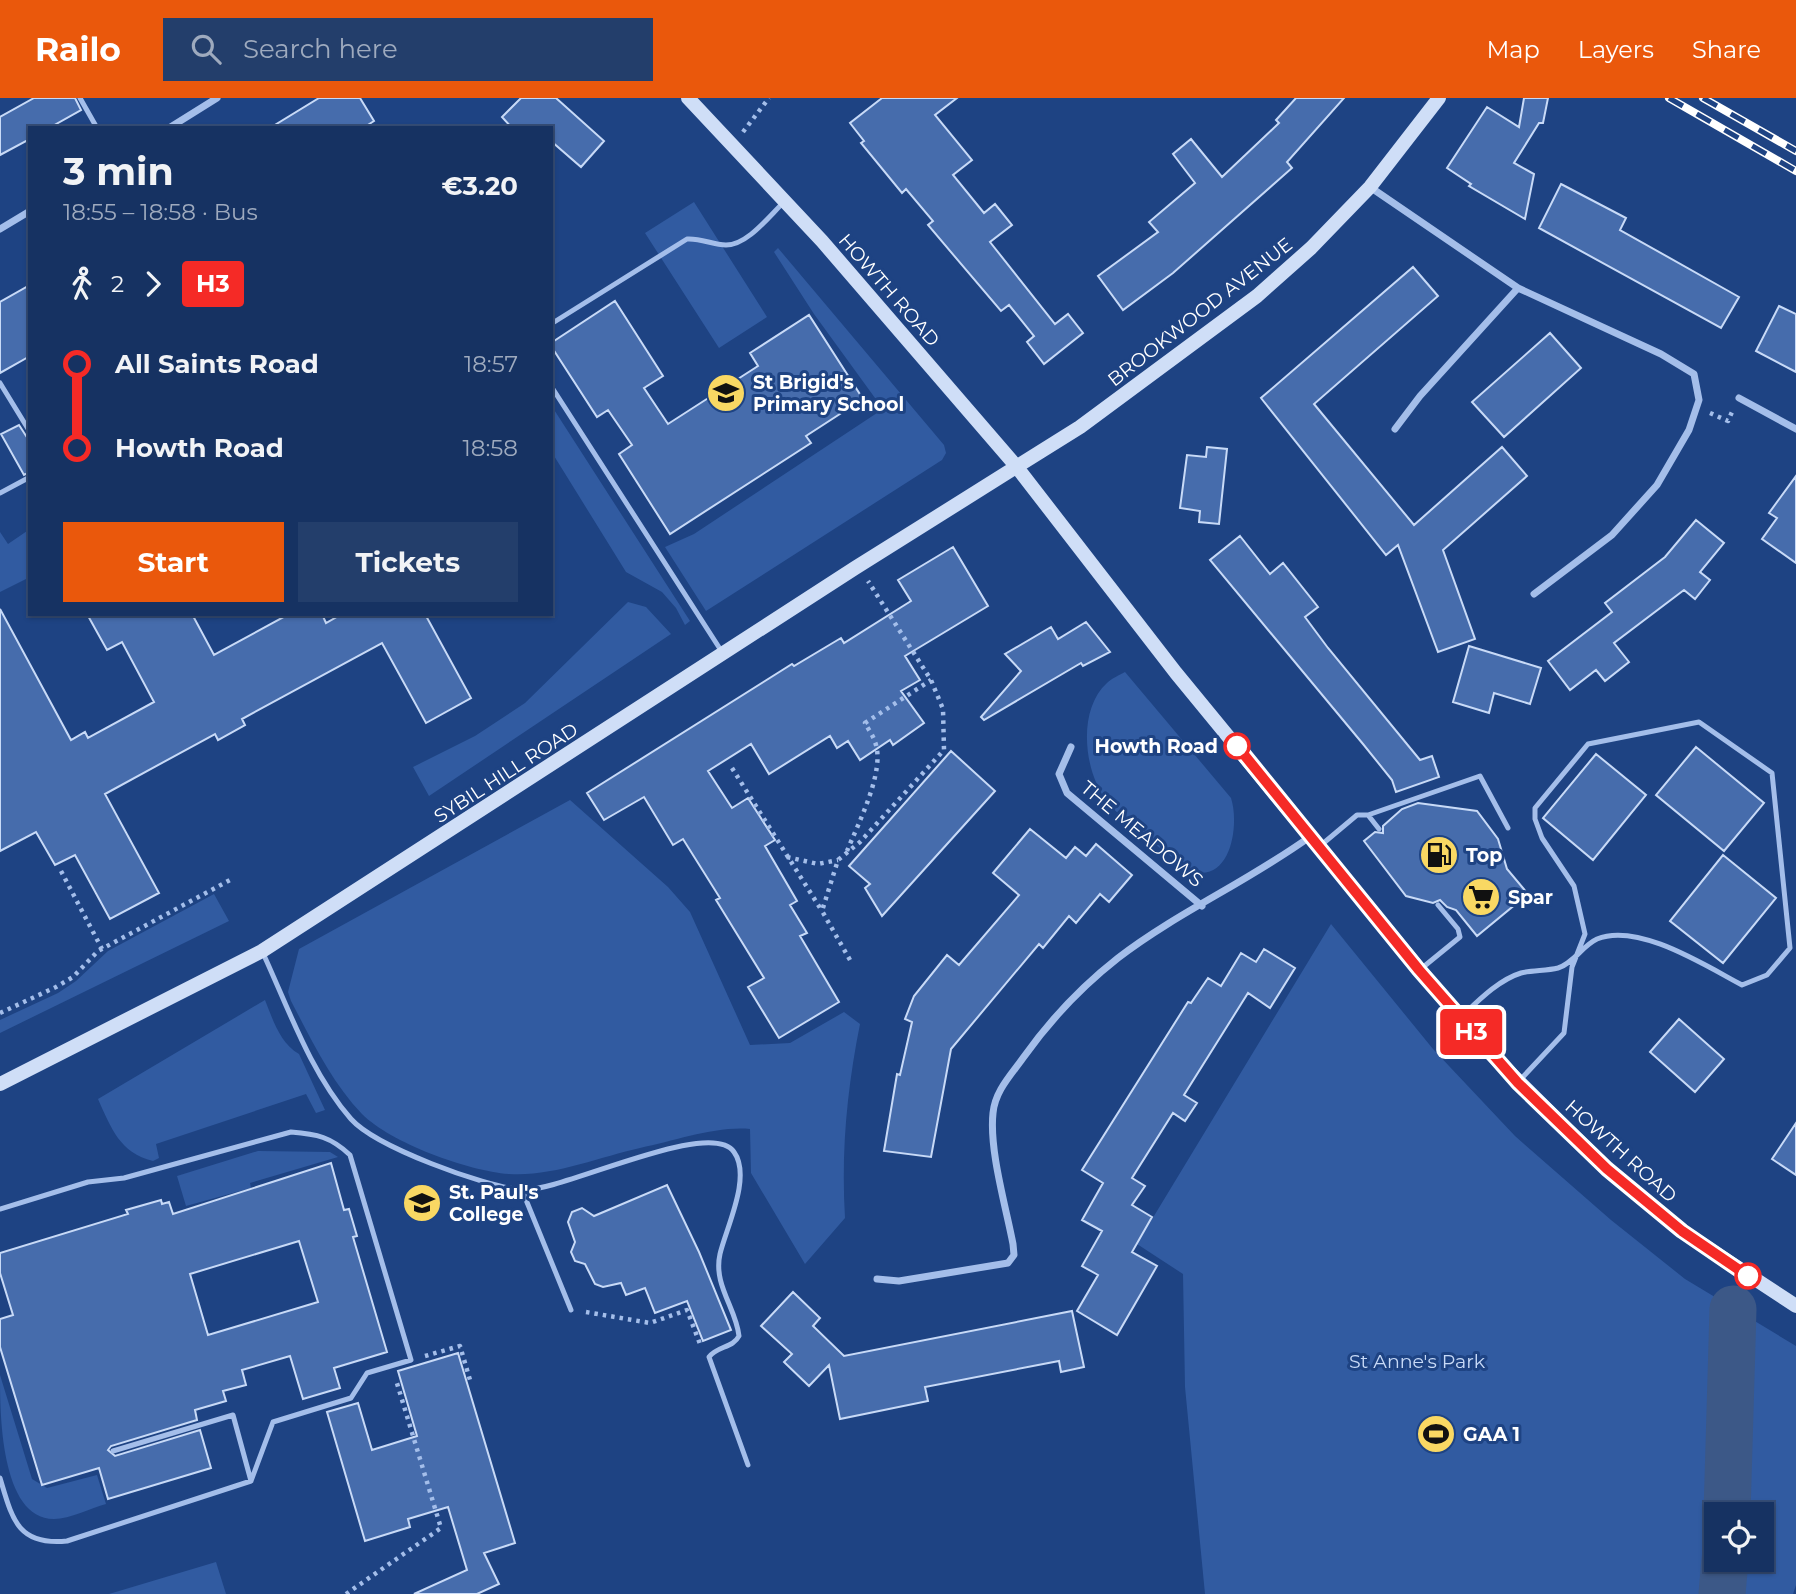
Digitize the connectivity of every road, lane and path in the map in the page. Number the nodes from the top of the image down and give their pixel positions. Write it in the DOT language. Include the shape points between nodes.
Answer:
graph roads {
  1 [pos="80,98"];
  2 [pos="217,98"];
  3 [pos="688,98"];
  4 [pos="769,98"];
  5 [pos="1438,98"];
  6 [pos="96,126"];
  7 [pos="172,126"];
  8 [pos="733,146"];
  9 [pos="1370,187"];
  10 [pos="785,201"];
  11 [pos="28,212"];
  12 [pos="0,229"];
  13 [pos="1518,288"];
  14 [pos="553,323"];
  15 [pos="0,383"];
  16 [pos="553,389"];
  17 [pos="1739,398"];
  18 [pos="1696,407"];
  19 [pos="28,429"];
  20 [pos="1395,429"];
  21 [pos="1796,429"];
  22 [pos="1016,467"];
  23 [pos="28,478"];
  24 [pos="0,493"];
  25 [pos="858,566"];
  26 [pos="1534,594"];
  27 [pos="724,655"];
  28 [pos="931,680"];
  29 [pos="1070,747"];
  30 [pos="732,768"];
  31 [pos="1368,816"];
  32 [pos="1508,828"];
  33 [pos="1379,829"];
  34 [pos="1316,841"];
  35 [pos="847,852"];
  36 [pos="787,857"];
  37 [pos="838,860"];
  38 [pos="61,871"];
  39 [pos="230,880"];
  40 [pos="1202,905"];
  41 [pos="1438,905"];
  42 [pos="822,911"];
  43 [pos="102,949"];
  44 [pos="262,951"];
  45 [pos="1579,954"];
  46 [pos="850,960"];
  47 [pos="1419,970"];
  48 [pos="0,1013"];
  49 [pos="1460,1018"];
  50 [pos="1518,1083"];
  51 [pos="0,1084"];
  52 [pos="522,1190"];
  53 [pos="0,1209"];
  54 [pos="877,1279"];
  55 [pos="1796,1306"];
  56 [pos="571,1310"];
  57 [pos="700,1343"];
  58 [pos="411,1360"];
  59 [pos="392,1366"];
  60 [pos="470,1380"];
  61 [pos="113,1451"];
  62 [pos="748,1465"];
  63 [pos="0,1478"];
  64 [pos="251,1481"];
  65 [pos="346,1594"];
  1 -- 6 [label="lane"];
  2 -- 7 [label="street"];
  3 -- 8 [label="main road, HOWTH ROAD"];
  4 -- 8 [label="path"];
  5 -- 9 [label="main road, BROOKWOOD AVENUE"];
  8 -- 10 [label="main road, HOWTH ROAD"];
  9 -- 13 [label="street"];
  9 -- 22 [label="main road, BROOKWOOD AVENUE" via="1257,296 1143,383"];
  10 -- 14 [label="lane" via="741,242 726,245 687,239"];
  10 -- 22 [label="main road, HOWTH ROAD"];
  11 -- 12 [label="street"];
  13 -- 18 [label="street" via="1676,361 1694,374"];
  13 -- 20 [label="street"];
  15 -- 19 [label="lane"];
  16 -- 27 [label="lane"];
  17 -- 18 [label="path" via="1728,421"];
  17 -- 21 [label="street"];
  18 -- 26 [label="street" via="1689,430 1657,485 1612,535"];
  22 -- 25 [label="main road, SYBIL HILL ROAD"];
  22 -- 34 [label="main road, HOWTH ROAD" via="1169,664"];
  23 -- 24 [label="lane"];
  25 -- 27 [label="main road, SYBIL HILL ROAD"];
  25 -- 28 [label="path"];
  27 -- 44 [label="main road, SYBIL HILL ROAD"];
  28 -- 35 [label="path" via="943,709 944,750"];
  28 -- 35 [label="path" via="864,723 876,743 877,765"];
  29 -- 40 [label="street, THE MEADOWS" via="1059,774 1067,793"];
  30 -- 36 [label="path"];
  31 -- 32 [label="lane" via="1480,776"];
  31 -- 33 [label="lane"];
  31 -- 34 [label="lane" via="1357,815"];
  34 -- 40 [label="street, THE MEADOWS"];
  34 -- 47 [label="main road, HOWTH ROAD"];
  35 -- 37 [label="path"];
  36 -- 37 [label="path" via="818,864"];
  36 -- 42 [label="path"];
  37 -- 42 [label="path"];
  38 -- 43 [label="path"];
  39 -- 43 [label="path"];
  40 -- 54 [label="street, THE MEADOWS" via="1119,957 1082,989 1045,1028 999,1091 993,1114 1013,1244 1008,1263 899,1281"];
  41 -- 47 [label="lane" via="1460,937"];
  42 -- 46 [label="path"];
  43 -- 48 [label="path" via="73,977"];
  44 -- 51 [label="main road, SYBIL HILL ROAD"];
  44 -- 52 [label="lane" via="292,1021 352,1121 398,1151"];
  45 -- 45 [label="lane" via="1585,934 1574,886 1542,838 1535,808 1588,744 1699,722 1772,773 1790,948 1767,975 1742,985 1683,954 1633,936 1598,939"];
  45 -- 49 [label="lane" via="1559,967 1511,978"];
  45 -- 50 [label="lane" via="1570,979 1564,1033"];
  47 -- 49 [label="main road, HOWTH ROAD"];
  49 -- 50 [label="main road, HOWTH ROAD"];
  50 -- 55 [label="main road, HOWTH ROAD" via="1607,1169 1682,1231"];
  52 -- 56 [label="lane"];
  52 -- 62 [label="lane" via="704,1143 724,1144 734,1152 740,1168 734,1209 719,1256 720,1275 739,1336 709,1357"];
  53 -- 58 [label="lane" via="88,1182 124,1178 291,1132 319,1134 350,1155"];
  56 -- 57 [label="path" via="650,1323 687,1310"];
  58 -- 59 [label="lane"];
  58 -- 60 [label="path" via="460,1346"];
  59 -- 64 [label="lane" via="368,1373 351,1398 272,1422"];
  59 -- 65 [label="path" via="441,1528"];
  61 -- 64 [label="lane" via="233,1415"];
  63 -- 64 [label="lane" via="20,1531 47,1543 67,1541"];
}
